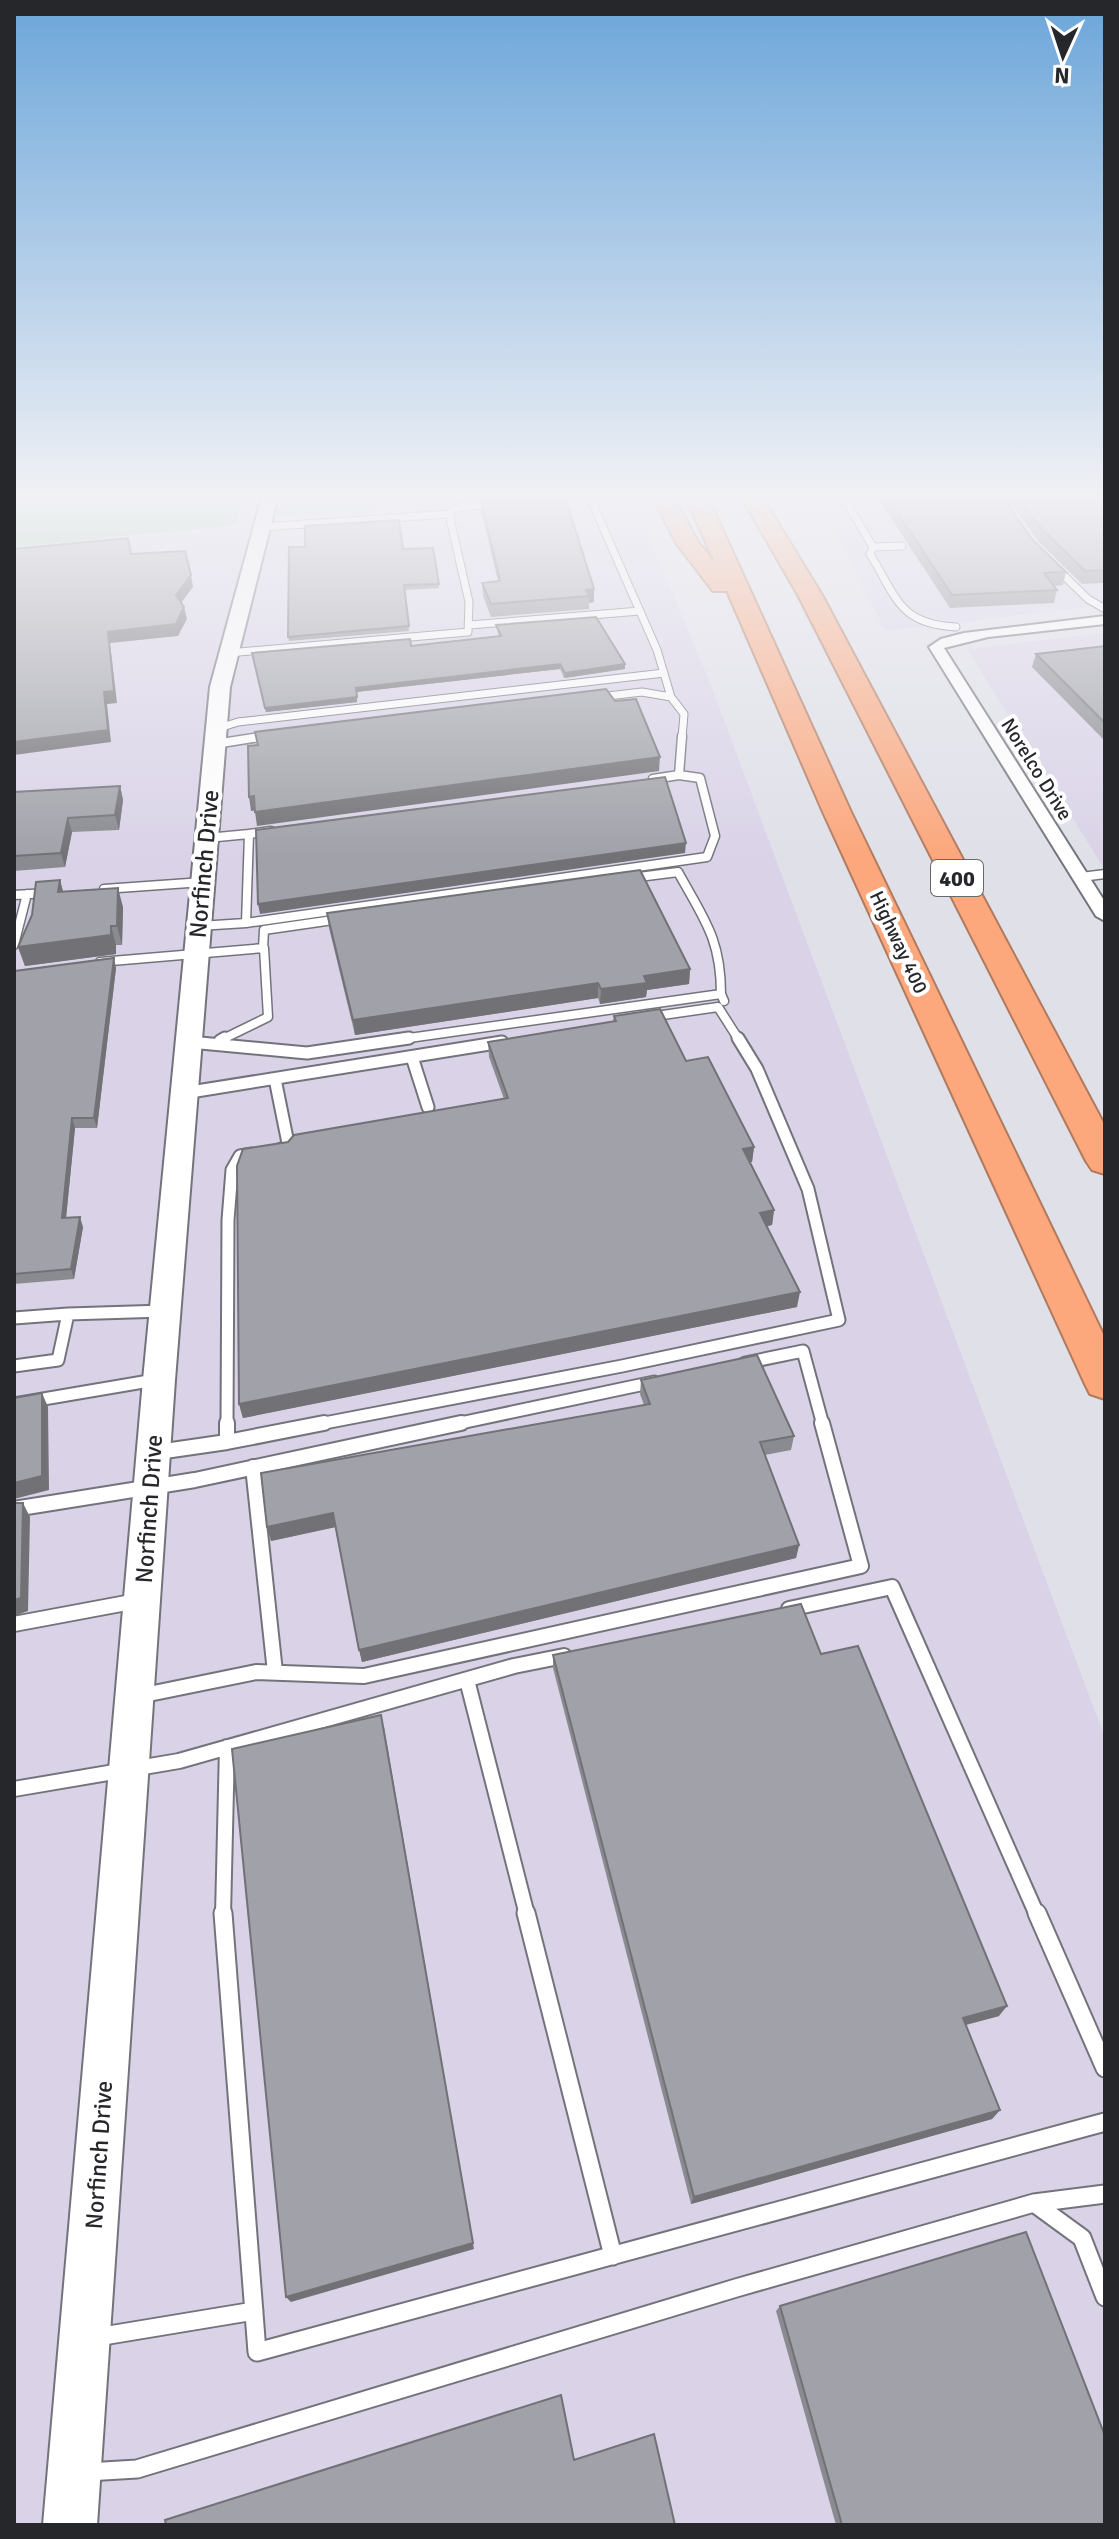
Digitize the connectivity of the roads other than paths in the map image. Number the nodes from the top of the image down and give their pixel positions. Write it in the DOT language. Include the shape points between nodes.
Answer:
graph roads {
  1 [pos="237,618"];
  2 [pos="469,618"];
  3 [pos="549,618"];
  4 [pos="643,618"];
  5 [pos="747,618"];
  6 [pos="750,618"];
  7 [pos="822,618"];
  8 [pos="913,618"];
  9 [pos="1105,620"];
  10 [pos="469,625"];
  11 [pos="754,627"];
  12 [pos="956,627"];
  13 [pos="228,653"];
  14 [pos="664,673"];
  15 [pos="596,697"];
  16 [pos="671,697"];
  17 [pos="275,734"];
  18 [pos="216,736"];
  19 [pos="679,775"];
  20 [pos="648,780"];
  21 [pos="276,830"];
  22 [pos="249,834"];
  23 [pos="207,838"];
  24 [pos="1105,874"];
  25 [pos="1081,877"];
  26 [pos="203,882"];
  27 [pos="90,890"];
  28 [pos="59,892"];
  29 [pos="27,894"];
  30 [pos="14,895"];
  31 [pos="1105,916"];
  32 [pos="246,923"];
  33 [pos="263,925"];
  34 [pos="198,940"];
  35 [pos="14,945"];
  36 [pos="263,948"];
  37 [pos="82,965"];
  38 [pos="721,994"];
  39 [pos="718,1007"];
  40 [pos="637,1019"];
  41 [pos="517,1040"];
  42 [pos="204,1042"];
  43 [pos="412,1057"];
  44 [pos="275,1079"];
  45 [pos="184,1093"];
  46 [pos="428,1107"];
  47 [pos="1105,1161"];
  48 [pos="165,1311"];
  49 [pos="68,1314"];
  50 [pos="14,1318"];
  51 [pos="14,1366"];
  52 [pos="726,1367"];
  53 [pos="159,1380"];
  54 [pos="665,1380"];
  55 [pos="1105,1382"];
  56 [pos="14,1404"];
  57 [pos="227,1442"];
  58 [pos="153,1452"];
  59 [pos="253,1467"];
  60 [pos="150,1487"];
  61 [pos="14,1509"];
  62 [pos="142,1600"];
  63 [pos="771,1613"];
  64 [pos="14,1624"];
  65 [pos="575,1654"];
  66 [pos="275,1672"];
  67 [pos="467,1680"];
  68 [pos="134,1696"];
  69 [pos="227,1747"];
  70 [pos="128,1768"];
  71 [pos="14,1789"];
  72 [pos="1105,2068"];
  73 [pos="1105,2122"];
  74 [pos="1105,2194"];
  75 [pos="1034,2203"];
  76 [pos="613,2256"];
  77 [pos="1105,2297"];
  78 [pos="254,2311"];
  79 [pos="85,2339"];
  80 [pos="74,2473"];
  81 [pos="70,2525"];
  1 -- 13 [label="street, Norfinch Drive"];
  2 -- 10 [label="lane"];
  3 -- 10 [label="lane"];
  4 -- 14 [label="lane"];
  5 -- 11 [label="highway"];
  6 -- 11 [label="highway, Highway 400"];
  7 -- 47 [label="highway, 400"];
  8 -- 12 [label="lane"];
  9 -- 25 [label="street, Norelco Drive" via="938,643"];
  10 -- 13 [label="lane" via="468,632"];
  11 -- 55 [label="highway, Highway 400"];
  13 -- 18 [label="street, Norfinch Drive"];
  14 -- 16 [label="lane"];
  14 -- 18 [label="lane" via="302,719 238,722"];
  15 -- 16 [label="lane" via="642,692"];
  16 -- 19 [label="lane" via="684,714"];
  17 -- 18 [label="lane"];
  18 -- 23 [label="street, Norfinch Drive"];
  19 -- 20 [label="lane"];
  19 -- 33 [label="lane" via="700,778 715,836 707,857"];
  21 -- 22 [label="lane"];
  22 -- 23 [label="lane"];
  22 -- 32 [label="lane"];
  23 -- 26 [label="street, Norfinch Drive"];
  24 -- 25 [label="lane"];
  25 -- 31 [label="street, Norelco Drive"];
  26 -- 27 [label="lane"];
  26 -- 34 [label="street, Norfinch Drive"];
  28 -- 29 [label="lane"];
  29 -- 30 [label="lane"];
  29 -- 35 [label="lane"];
  32 -- 33 [label="lane"];
  32 -- 34 [label="lane"];
  33 -- 36 [label="lane"];
  33 -- 38 [label="lane" via="678,872 712,933 721,961"];
  34 -- 36 [label="lane"];
  34 -- 37 [label="lane"];
  34 -- 42 [label="street, Norfinch Drive"];
  36 -- 42 [label="lane" via="268,1017"];
  38 -- 39 [label="lane" via="724,1001"];
  38 -- 42 [label="lane" via="307,1053"];
  39 -- 40 [label="lane"];
  39 -- 57 [label="lane" via="757,1069 808,1189 839,1320"];
  41 -- 43 [label="lane"];
  42 -- 45 [label="street, Norfinch Drive"];
  43 -- 44 [label="lane"];
  43 -- 46 [label="lane"];
  44 -- 45 [label="lane"];
  44 -- 57 [label="lane" via="289,1148 240,1156 232,1170"];
  45 -- 48 [label="street, Norfinch Drive"];
  48 -- 49 [label="lane"];
  48 -- 53 [label="street, Norfinch Drive"];
  49 -- 50 [label="lane"];
  49 -- 51 [label="lane" via="58,1360"];
  52 -- 66 [label="lane" via="803,1351 861,1566 364,1676"];
  53 -- 56 [label="lane"];
  53 -- 58 [label="street, Norfinch Drive"];
  54 -- 59 [label="lane"];
  57 -- 58 [label="lane"];
  58 -- 60 [label="street, Norfinch Drive"];
  59 -- 60 [label="lane"];
  59 -- 66 [label="lane"];
  60 -- 61 [label="lane"];
  60 -- 62 [label="street, Norfinch Drive"];
  62 -- 64 [label="lane"];
  62 -- 68 [label="street, Norfinch Drive"];
  63 -- 72 [label="lane" via="892,1587"];
  65 -- 67 [label="lane"];
  66 -- 68 [label="lane"];
  67 -- 69 [label="lane"];
  67 -- 76 [label="lane"];
  68 -- 70 [label="street, Norfinch Drive"];
  69 -- 70 [label="lane"];
  69 -- 78 [label="lane" via="223,1916"];
  70 -- 71 [label="lane"];
  70 -- 79 [label="street, Norfinch Drive"];
  73 -- 76 [label="lane"];
  74 -- 75 [label="lane"];
  75 -- 77 [label="lane" via="1082,2238"];
  75 -- 80 [label="lane" via="137,2469"];
  76 -- 78 [label="lane" via="257,2352"];
  78 -- 79 [label="lane"];
  79 -- 80 [label="street, Norfinch Drive"];
  80 -- 81 [label="street, Norfinch Drive"];
}
